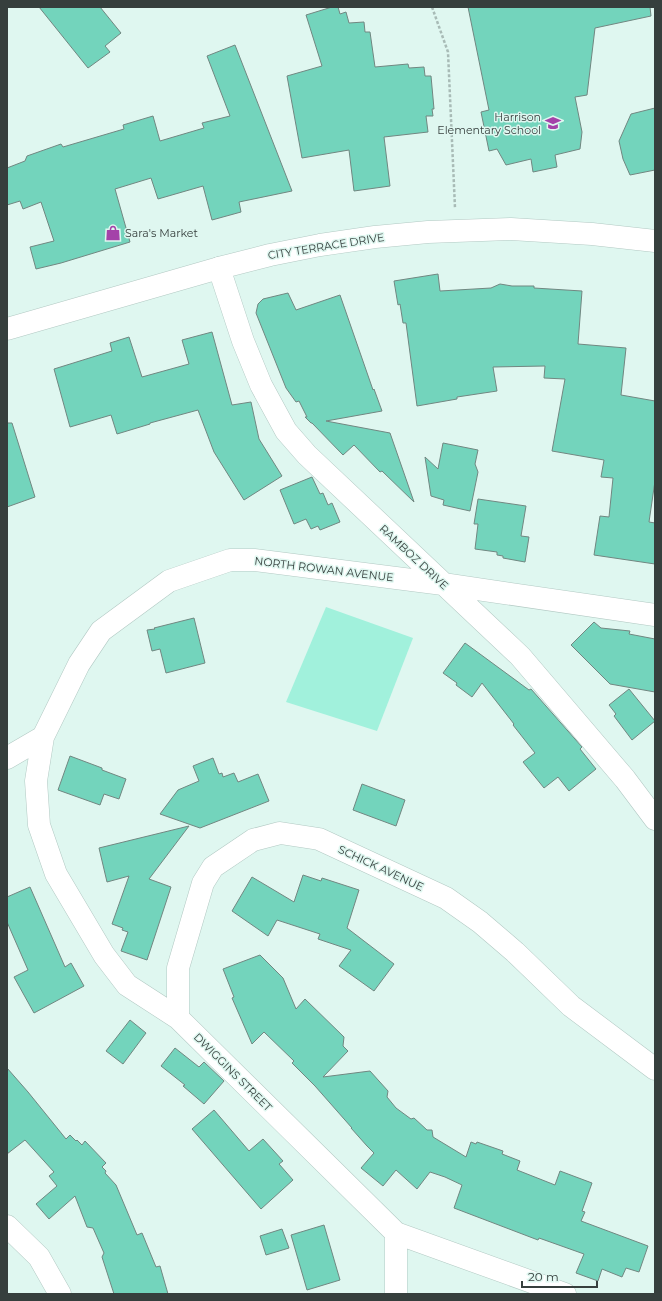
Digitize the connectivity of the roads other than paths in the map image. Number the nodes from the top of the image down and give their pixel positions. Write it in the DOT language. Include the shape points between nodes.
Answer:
graph roads {
  1 [pos="655,241"];
  2 [pos="219,268"];
  3 [pos="7,330"];
  4 [pos="443,584"];
  5 [pos="655,615"];
  6 [pos="43,737"];
  7 [pos="7,758"];
  8 [pos="655,819"];
  9 [pos="178,1018"];
  10 [pos="655,1069"];
  11 [pos="7,1226"];
  12 [pos="396,1233"];
  13 [pos="60,1294"];
  14 [pos="396,1294"];
  15 [pos="565,1294"];
  1 -- 2 [label="street, CITY TERRACE DRIVE" via="511,229 428,232 320,245 270,254"];
  2 -- 3 [label="street, CITY TERRACE DRIVE"];
  2 -- 4 [label="street, RAMBOZ DRIVE" via="243,341 261,385 286,431 307,455"];
  4 -- 5 [label="street, NORTH ROWAN AVENUE"];
  4 -- 6 [label="street, NORTH ROWAN AVENUE" via="254,560 230,560 169,581 102,632 78,664"];
  4 -- 8 [label="street, RAMBOZ DRIVE" via="520,656"];
  6 -- 7 [label="street"];
  6 -- 9 [label="street, DWIGGINS STREET" via="36,781 39,825 56,874 104,955 127,985"];
  9 -- 10 [label="street, SCHICK AVENUE" via="178,968 203,883 213,867 253,840 280,833 319,839 446,898 480,922 515,952 571,1006"];
  9 -- 12 [label="street, DWIGGINS STREET"];
  11 -- 13 [label="street" via="39,1257"];
  12 -- 14 [label="street"];
  12 -- 15 [label="street, DWIGGINS STREET"];
}
